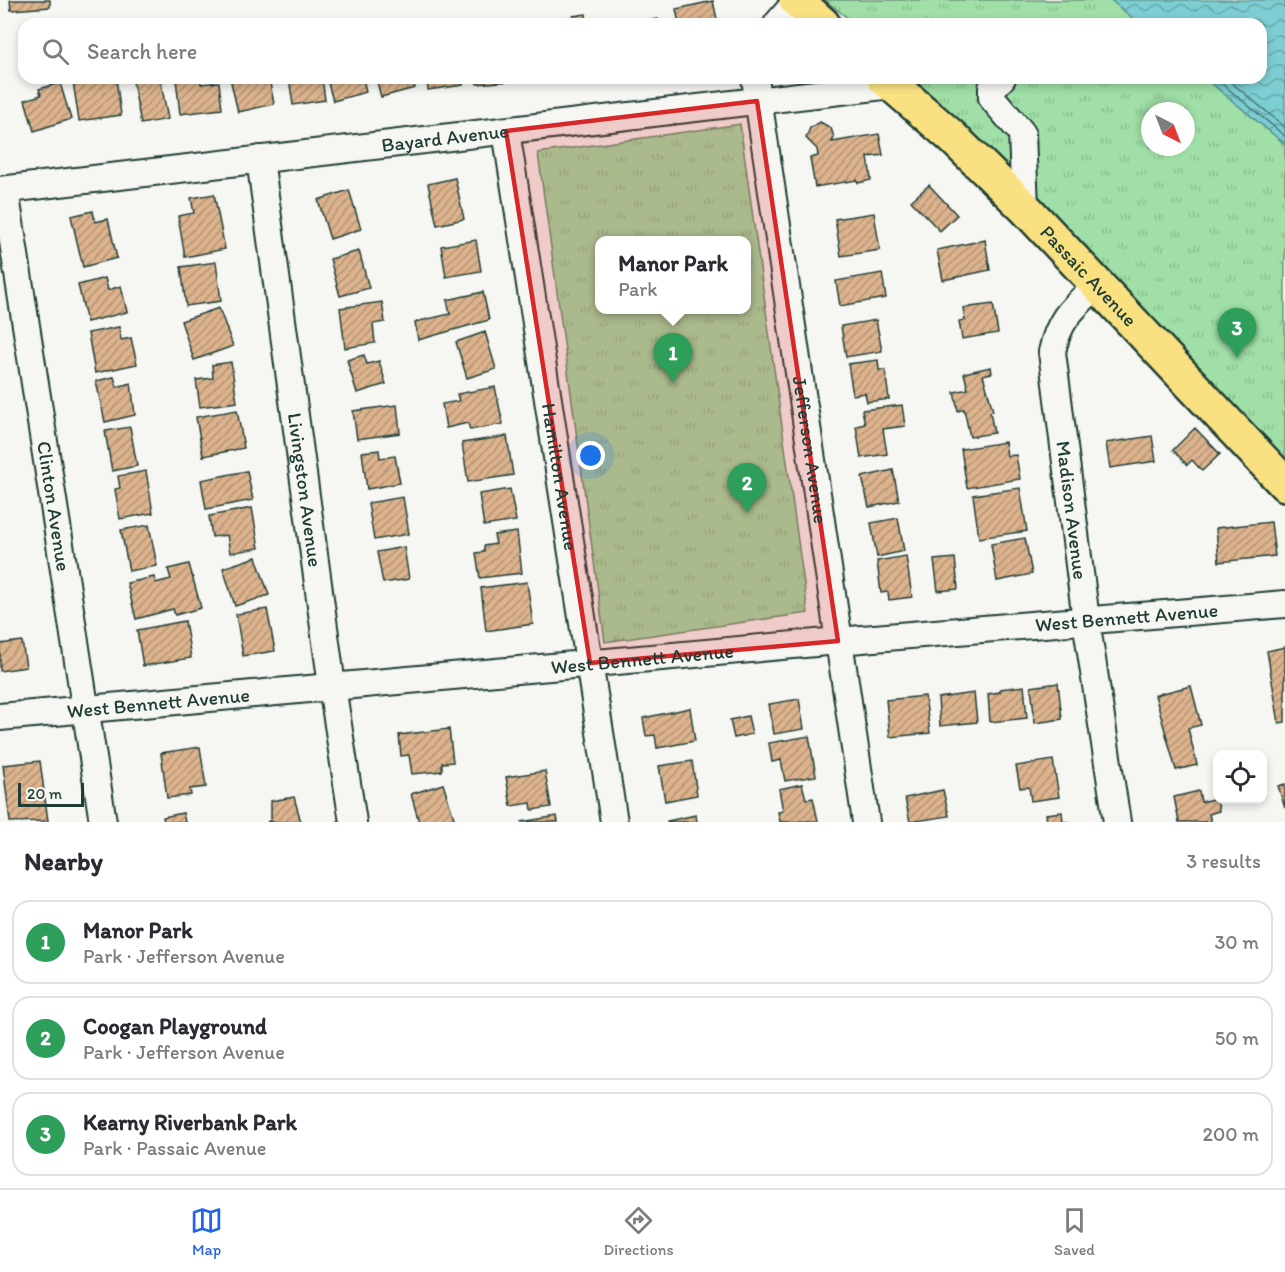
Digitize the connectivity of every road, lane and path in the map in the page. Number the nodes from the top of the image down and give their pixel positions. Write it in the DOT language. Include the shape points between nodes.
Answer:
graph roads {
  1 [pos="797,0"];
  2 [pos="782,18"];
  3 [pos="816,18"];
  4 [pos="838,84"];
  5 [pos="892,84"];
  6 [pos="996,84"];
  7 [pos="756,89"];
  8 [pos="506,131"];
  9 [pos="260,159"];
  10 [pos="3,190"];
  11 [pos="1025,208"];
  12 [pos="1097,285"];
  13 [pos="1285,484"];
  14 [pos="1285,604"];
  15 [pos="1086,620"];
  16 [pos="838,641"];
  17 [pos="590,663"];
  18 [pos="332,686"];
  19 [pos="86,710"];
  20 [pos="0,717"];
  21 [pos="103,822"];
  22 [pos="354,822"];
  23 [pos="614,822"];
  24 [pos="867,822"];
  25 [pos="1117,822"];
  1 -- 2 [label="street"];
  1 -- 3 [label="main road"];
  4 -- 7 [label="street, Bayard Avenue"];
  5 -- 11 [label="main road, Passaic Avenue" via="951,135"];
  6 -- 11 [label="street" via="992,98 1022,133"];
  7 -- 8 [label="street, Bayard Avenue"];
  7 -- 16 [label="street, Jefferson Avenue"];
  8 -- 9 [label="street, Bayard Avenue"];
  8 -- 17 [label="street, Hamilton Avenue"];
  9 -- 10 [label="street, Bayard Avenue"];
  9 -- 18 [label="street, Livingston Avenue"];
  10 -- 19 [label="street, Clinton Avenue"];
  11 -- 12 [label="main road, Passaic Avenue"];
  12 -- 13 [label="main road, Passaic Avenue"];
  12 -- 15 [label="street, Madison Avenue" via="1057,330 1052,352"];
  14 -- 15 [label="street, West Bennett Avenue"];
  15 -- 16 [label="street, West Bennett Avenue"];
  15 -- 25 [label="street, Madison Avenue"];
  16 -- 17 [label="street, West Bennett Avenue"];
  16 -- 24 [label="street, Jefferson Avenue"];
  17 -- 18 [label="street, West Bennett Avenue"];
  17 -- 23 [label="street, Hamilton Avenue"];
  18 -- 19 [label="street, West Bennett Avenue"];
  18 -- 22 [label="street, Livingston Avenue"];
  19 -- 20 [label="street, West Bennett Avenue"];
  19 -- 21 [label="street, Clinton Avenue"];
}
